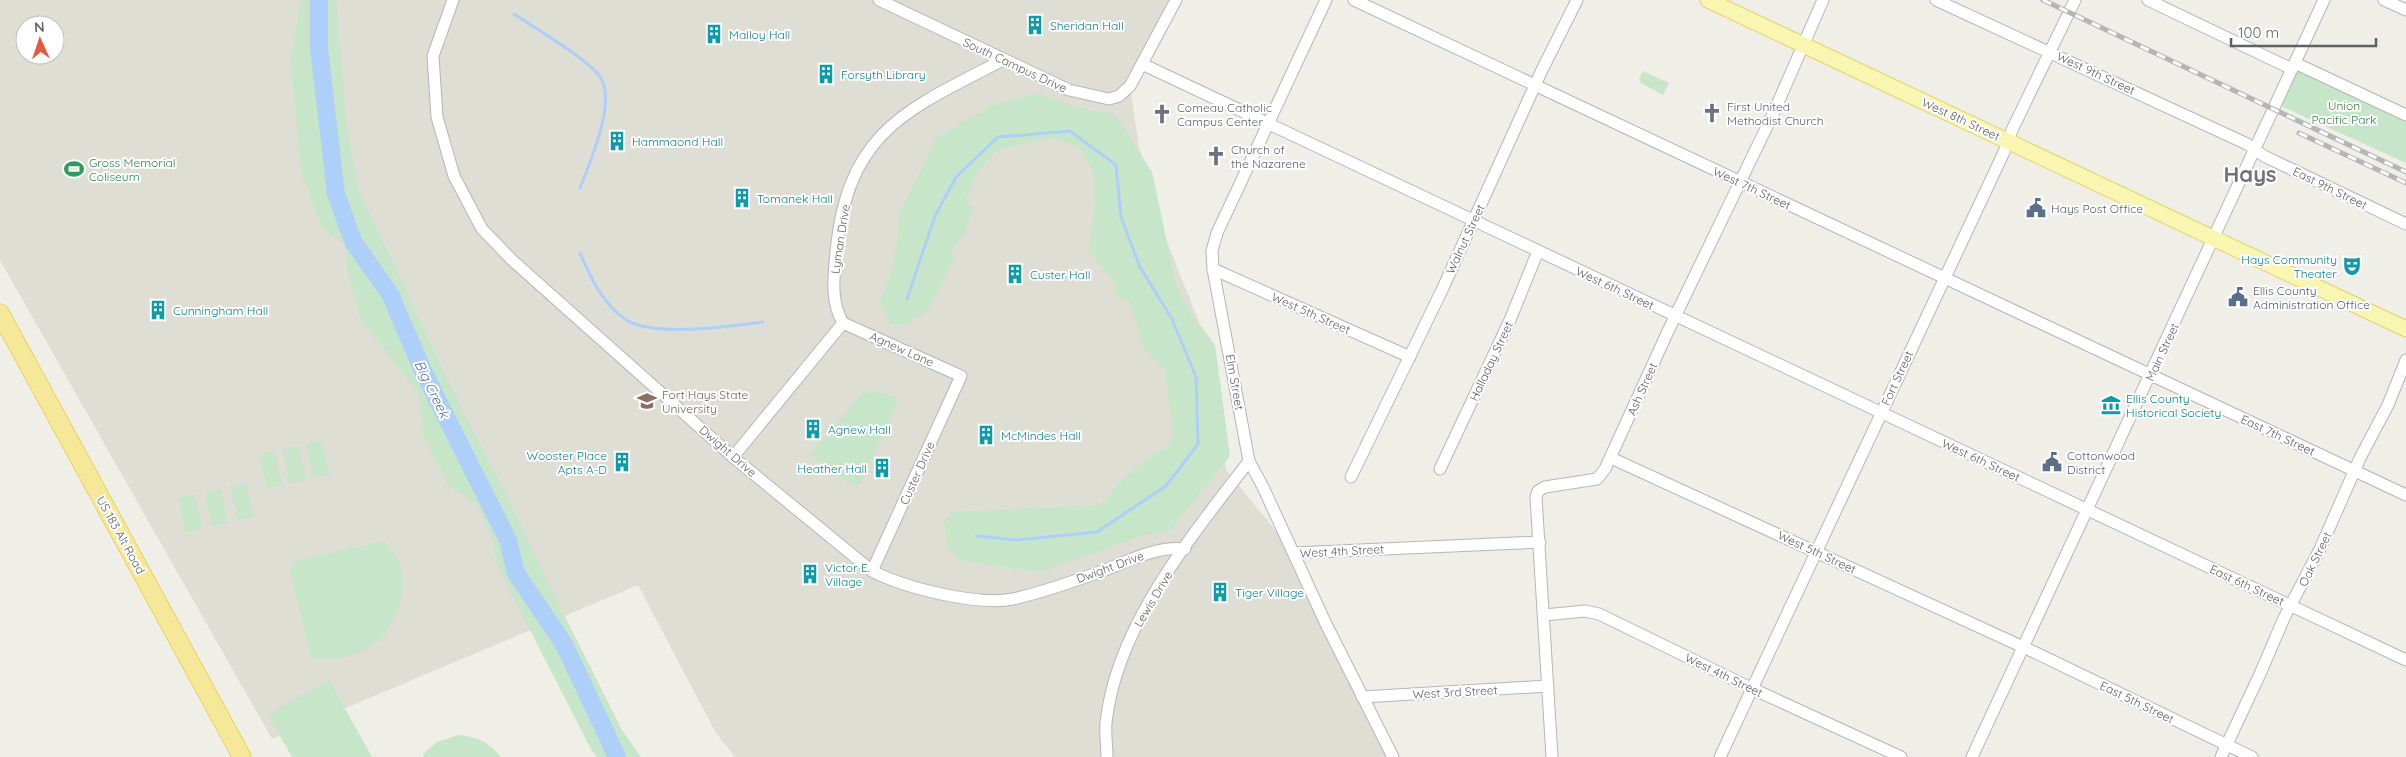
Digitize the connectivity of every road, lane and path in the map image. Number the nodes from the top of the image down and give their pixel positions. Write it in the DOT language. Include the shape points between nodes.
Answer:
graph roads {
  1 [pos="453,0"];
  2 [pos="879,0"];
  3 [pos="1176,0"];
  4 [pos="1326,0"];
  5 [pos="1354,0"];
  6 [pos="1577,0"];
  7 [pos="1708,0"];
  8 [pos="1823,0"];
  9 [pos="1936,0"];
  10 [pos="2075,0"];
  11 [pos="2148,0"];
  12 [pos="2324,0"];
  13 [pos="2384,0"];
  14 [pos="2406,10"];
  15 [pos="1803,44"];
  16 [pos="2049,51"];
  17 [pos="1003,60"];
  18 [pos="1142,64"];
  19 [pos="2293,66"];
  20 [pos="1535,85"];
  21 [pos="2406,115"];
  22 [pos="1268,123"];
  23 [pos="2008,141"];
  24 [pos="2255,148"];
  25 [pos="1739,181"];
  26 [pos="1474,221"];
  27 [pos="2406,224"];
  28 [pos="2214,238"];
  29 [pos="1538,251"];
  30 [pos="1213,269"];
  31 [pos="1943,277"];
  32 [pos="0,313"];
  33 [pos="1675,316"];
  34 [pos="843,323"];
  35 [pos="2406,329"];
  36 [pos="1410,357"];
  37 [pos="2406,360"];
  38 [pos="2151,375"];
  39 [pos="961,376"];
  40 [pos="1881,412"];
  41 [pos="733,457"];
  42 [pos="1610,458"];
  43 [pos="1249,462"];
  44 [pos="1440,470"];
  45 [pos="2355,471"];
  46 [pos="1351,477"];
  47 [pos="2406,495"];
  48 [pos="2088,510"];
  49 [pos="1540,542"];
  50 [pos="1185,548"];
  51 [pos="1816,551"];
  52 [pos="1294,553"];
  53 [pos="872,570"];
  54 [pos="2291,606"];
  55 [pos="1544,615"];
  56 [pos="2023,647"];
  57 [pos="2406,660"];
  58 [pos="1548,686"];
  59 [pos="1753,689"];
  60 [pos="1362,698"];
  61 [pos="2226,744"];
  62 [pos="242,757"];
  63 [pos="1107,757"];
  64 [pos="1393,757"];
  65 [pos="1552,757"];
  66 [pos="1720,757"];
  67 [pos="1901,757"];
  68 [pos="1972,757"];
  69 [pos="2221,757"];
  70 [pos="2252,757"];
  1 -- 41 [label="street, Dwight Drive" via="433,56 437,117 454,176 482,230"];
  2 -- 17 [label="street, South Campus Drive"];
  3 -- 18 [label="street, South Campus Drive"];
  4 -- 22 [label="street, Elm Street"];
  5 -- 20 [label="street, West 7th Street"];
  6 -- 20 [label="street, Walnut Street"];
  7 -- 15 [label="main road, West 8th Street"];
  8 -- 15 [label="street, Ash Street"];
  9 -- 16 [label="street, West 9th Street"];
  10 -- 16 [label="street, Fort Street"];
  11 -- 19 [label="street"];
  12 -- 19 [label="street, Main Street"];
  13 -- 14 [label="street"];
  15 -- 23 [label="main road, West 8th Street"];
  15 -- 25 [label="street, Ash Street"];
  16 -- 23 [label="street, Fort Street"];
  16 -- 24 [label="street, West 9th Street"];
  17 -- 18 [label="street, South Campus Drive" via="1069,90 1109,99 1119,96 1130,86"];
  17 -- 34 [label="street, Lyman Drive" via="919,104 881,134 864,156 843,208 838,236 834,293 837,314"];
  18 -- 22 [label="street, West 6th Street"];
  19 -- 21 [label="street"];
  19 -- 24 [label="street, Main Street"];
  20 -- 25 [label="street, West 7th Street"];
  20 -- 26 [label="street, Walnut Street"];
  22 -- 26 [label="street, West 6th Street"];
  22 -- 30 [label="street, Elm Street" via="1217,233 1212,251"];
  23 -- 28 [label="main road, West 8th Street"];
  23 -- 31 [label="street, Fort Street"];
  24 -- 27 [label="street, East 9th Street" via="2264,156"];
  24 -- 28 [label="street, Main Street"];
  25 -- 31 [label="street, West 7th Street"];
  25 -- 33 [label="street, Ash Street"];
  26 -- 29 [label="street, West 6th Street"];
  26 -- 36 [label="street, Walnut Street"];
  28 -- 35 [label="main road, West 8th Street"];
  28 -- 38 [label="street, Main Street"];
  29 -- 33 [label="street, West 6th Street"];
  29 -- 44 [label="street, Halladay Street" via="1510,320"];
  30 -- 36 [label="street, West 5th Street"];
  30 -- 43 [label="street, Elm Street"];
  31 -- 38 [label="street, West 7th Street"];
  31 -- 40 [label="street, Fort Street"];
  32 -- 62 [label="highway, US 183 Alt Road"];
  33 -- 40 [label="street, West 6th Street"];
  33 -- 42 [label="street, Ash Street"];
  34 -- 39 [label="street, Agnew Lane"];
  34 -- 41 [label="street"];
  36 -- 46 [label="street, Walnut Street"];
  37 -- 45 [label="street, Oak Street"];
  38 -- 45 [label="street, East 7th Street"];
  38 -- 48 [label="street, Main Street"];
  39 -- 53 [label="street, Custer Drive"];
  40 -- 48 [label="street, West 6th Street"];
  40 -- 51 [label="street, Fort Street"];
  41 -- 53 [label="street, Dwight Drive"];
  42 -- 49 [label="street, Ash Street" via="1597,480 1545,487 1538,491"];
  42 -- 51 [label="street, West 5th Street"];
  43 -- 50 [label="street, Lewis Drive"];
  43 -- 52 [label="street, Elm Street"];
  45 -- 47 [label="street, East 7th Street"];
  45 -- 54 [label="street, Oak Street"];
  48 -- 54 [label="street, East 6th Street"];
  48 -- 56 [label="street, Main Street"];
  49 -- 52 [label="street, West 4th Street"];
  49 -- 55 [label="street, Ash Street"];
  50 -- 53 [label="street, Dwight Drive" via="1172,547 1148,553 1075,581 1012,599 945,595 892,581"];
  50 -- 63 [label="street, Lewis Drive" via="1137,624 1122,657 1106,723"];
  51 -- 56 [label="street, West 5th Street"];
  51 -- 59 [label="street, Fort Street"];
  52 -- 60 [label="street, Elm Street"];
  54 -- 57 [label="street, East 6th Street"];
  54 -- 61 [label="street, Oak Street"];
  55 -- 58 [label="street, Ash Street"];
  55 -- 59 [label="street, West 4th Street" via="1600,614"];
  56 -- 61 [label="street, East 5th Street"];
  56 -- 68 [label="street, Main Street"];
  58 -- 60 [label="street, West 3rd Street"];
  58 -- 65 [label="street, Ash Street"];
  59 -- 66 [label="street, Fort Street"];
  59 -- 67 [label="street, West 4th Street"];
  60 -- 64 [label="street, Elm Street"];
  61 -- 69 [label="street, Oak Street"];
  61 -- 70 [label="street, East 5th Street"];
}
